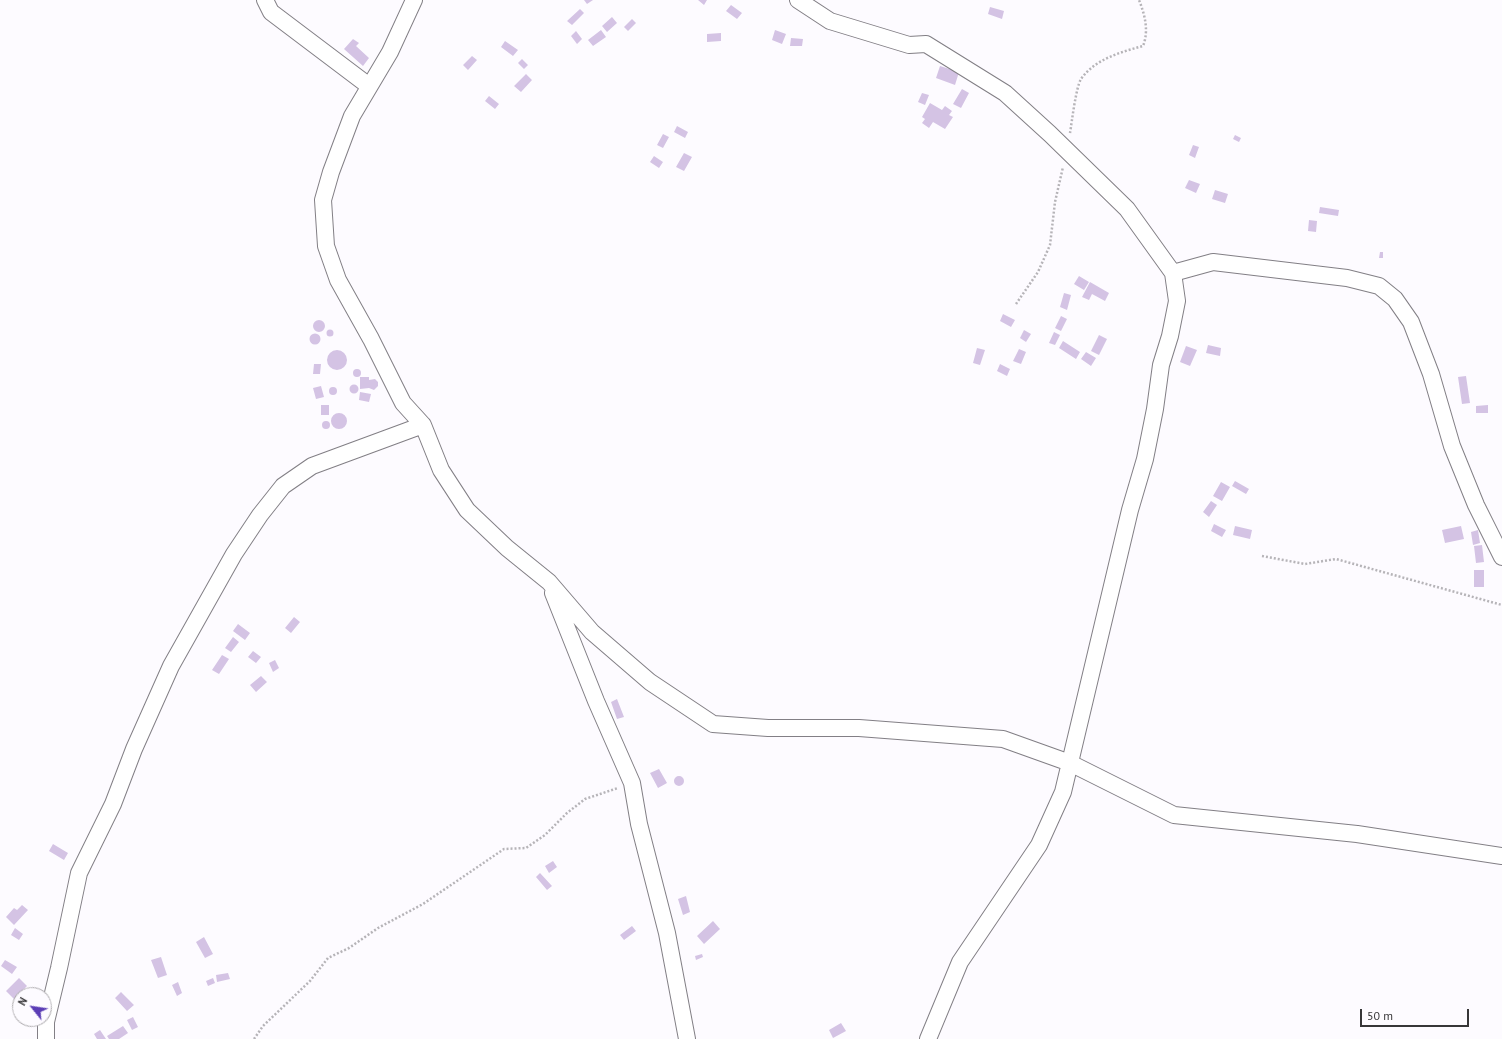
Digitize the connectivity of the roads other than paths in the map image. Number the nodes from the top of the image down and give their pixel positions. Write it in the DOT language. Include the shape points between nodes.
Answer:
graph roads {
  1 [pos="265,0"];
  2 [pos="414,0"];
  3 [pos="798,0"];
  4 [pos="369,86"];
  5 [pos="1173,273"];
  6 [pos="423,425"];
  7 [pos="1502,557"];
  8 [pos="549,582"];
  9 [pos="1070,763"];
  10 [pos="1502,856"];
  11 [pos="46,1039"];
  12 [pos="687,1039"];
  13 [pos="928,1039"];
  1 -- 4 [label="street" via="271,12"];
  2 -- 4 [label="street" via="390,52"];
  3 -- 5 [label="street" via="830,21 909,46 926,44 1005,94 1127,209"];
  4 -- 6 [label="street" via="352,116 323,200 326,246 338,280 371,339 402,403"];
  5 -- 7 [label="street" via="1213,262 1347,278 1379,286 1395,299 1411,322 1452,446 1476,505"];
  5 -- 9 [label="street" via="1177,300 1161,365 1149,438 1124,532"];
  6 -- 8 [label="street" via="441,470 467,510 507,548"];
  6 -- 11 [label="street" via="312,466 283,486 234,554 171,666 134,748 113,804 78,873 46,1022"];
  8 -- 9 [label="street" via="592,632 650,682 713,724 768,728 859,728 1003,739"];
  8 -- 12 [label="street" via="632,783 639,824 667,934"];
  9 -- 10 [label="street" via="1174,815 1357,834"];
  9 -- 13 [label="street" via="1063,792 1039,845 960,962"];
}
